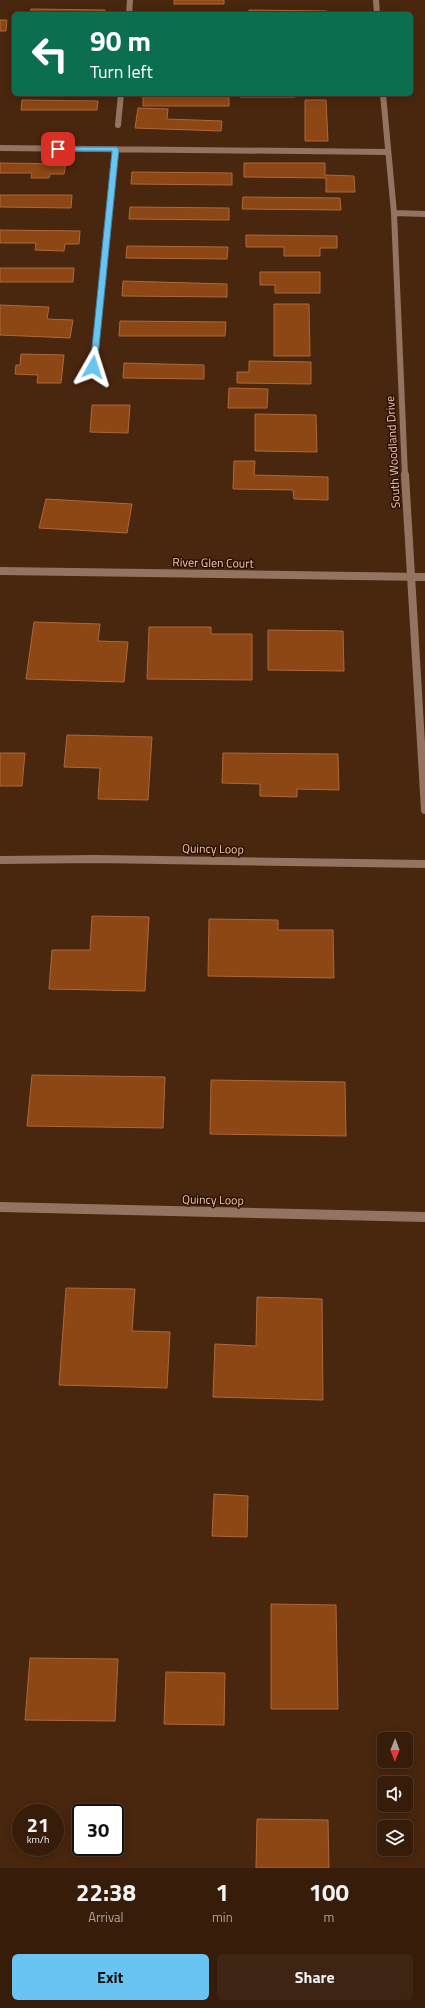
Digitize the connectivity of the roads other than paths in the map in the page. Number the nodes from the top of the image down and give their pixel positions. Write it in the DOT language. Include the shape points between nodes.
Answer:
graph roads {
  1 [pos="130,0"];
  2 [pos="376,0"];
  3 [pos="129,12"];
  4 [pos="378,12"];
  5 [pos="121,96"];
  6 [pos="383,96"];
  7 [pos="118,125"];
  8 [pos="0,148"];
  9 [pos="116,149"];
  10 [pos="388,152"];
  11 [pos="394,213"];
  12 [pos="425,214"];
  13 [pos="93,367"];
  14 [pos="0,571"];
  15 [pos="411,577"];
  16 [pos="425,578"];
  17 [pos="425,810"];
  18 [pos="0,860"];
  19 [pos="425,864"];
  20 [pos="0,1207"];
  21 [pos="425,1218"];
  1 -- 3 [label="street"];
  2 -- 4 [label="street"];
  5 -- 7 [label="street"];
  6 -- 10 [label="street, South Woodland Drive"];
  8 -- 9 [label="street"];
  9 -- 10 [label="street"];
  9 -- 13 [label="street"];
  10 -- 11 [label="street, South Woodland Drive"];
  11 -- 12 [label="street"];
  11 -- 15 [label="street, South Woodland Drive"];
  14 -- 15 [label="street, River Glen Court"];
  15 -- 16 [label="street, River Glen Court"];
  15 -- 17 [label="street, South Woodland Drive"];
  18 -- 19 [label="street, Quincy Loop"];
  20 -- 21 [label="street, Quincy Loop"];
}
